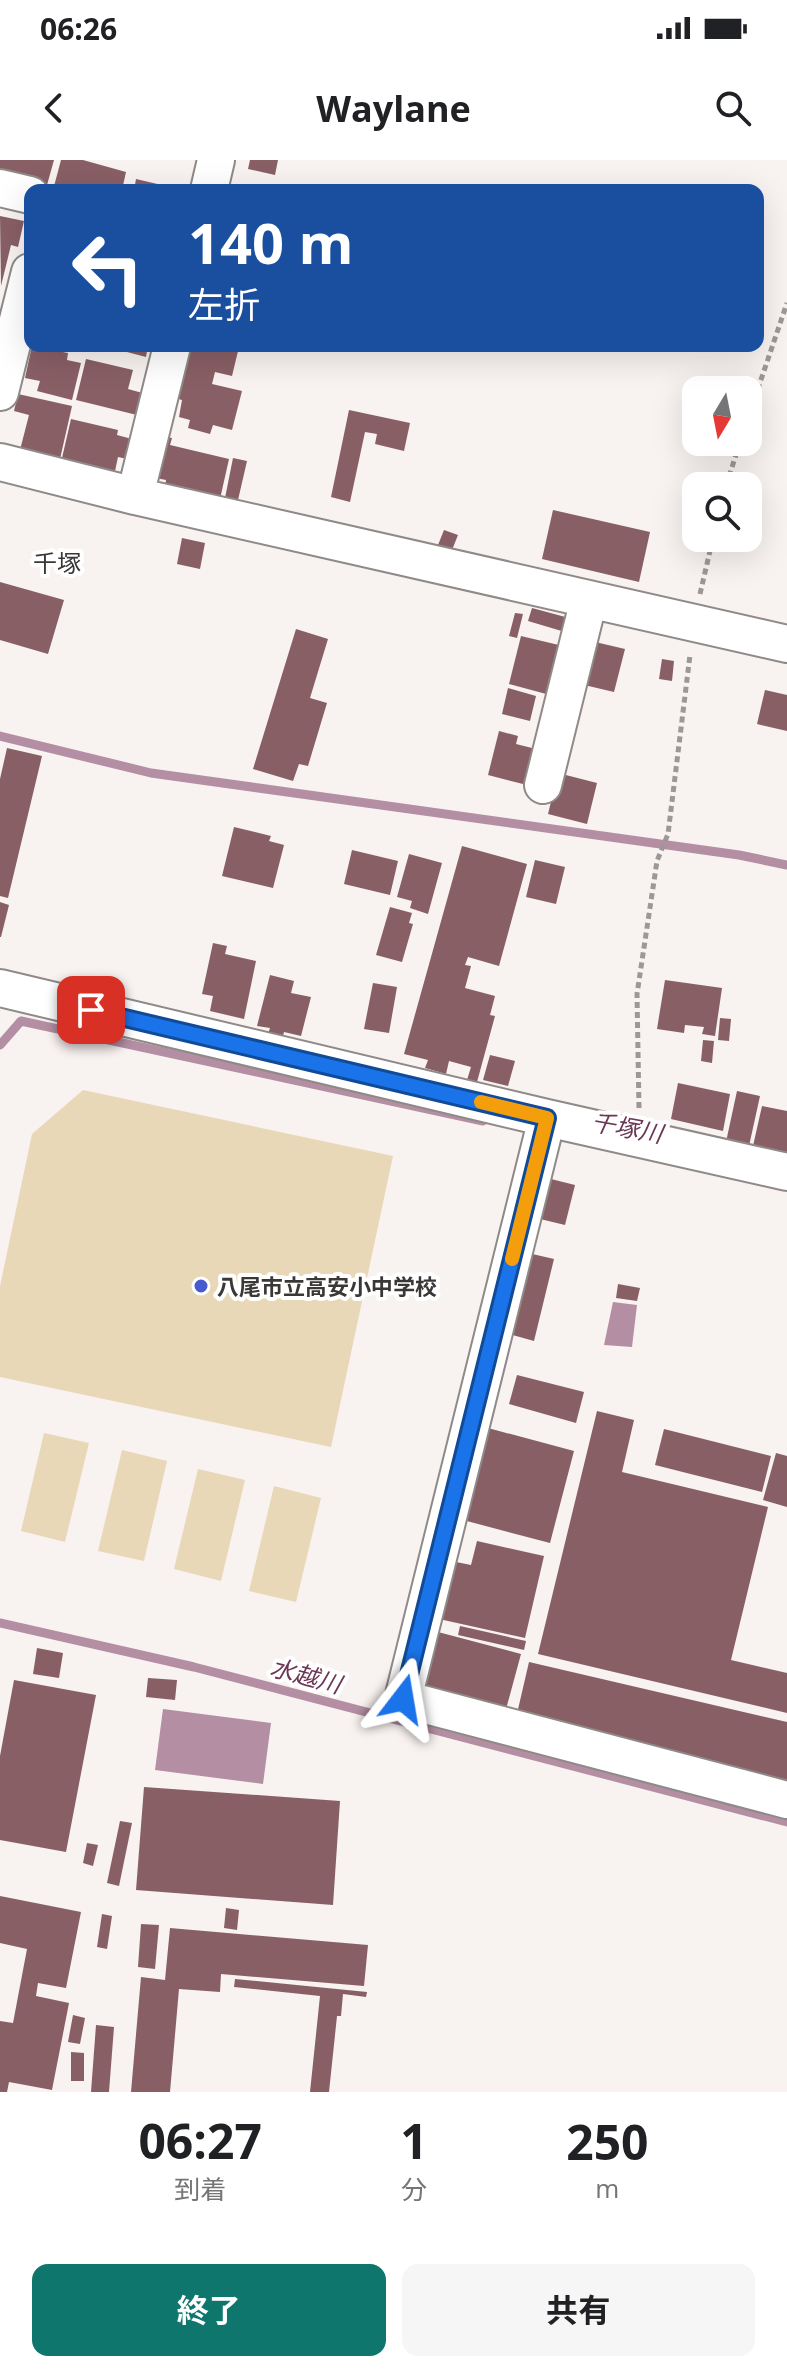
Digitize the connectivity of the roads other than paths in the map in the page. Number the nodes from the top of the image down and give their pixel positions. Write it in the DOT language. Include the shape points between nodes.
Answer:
graph roads {
  1 [pos="216,160"];
  2 [pos="210,184"];
  3 [pos="0,188"];
  4 [pos="24,194"];
  5 [pos="24,296"];
  6 [pos="171,352"];
  7 [pos="0,392"];
  8 [pos="0,462"];
  9 [pos="135,496"];
  10 [pos="589,599"];
  11 [pos="787,644"];
  12 [pos="543,785"];
  13 [pos="0,988"];
  14 [pos="547,1118"];
  15 [pos="787,1172"];
  16 [pos="787,1800"];
  1 -- 2 [label="street"];
  3 -- 4 [label="street"];
  5 -- 7 [label="street"];
  6 -- 9 [label="street"];
  8 -- 9 [label="street"];
  9 -- 10 [label="street"];
  10 -- 11 [label="street"];
  10 -- 12 [label="street"];
  13 -- 14 [label="street"];
  14 -- 15 [label="street"];
  14 -- 16 [label="street" via="403,1699"];
}
